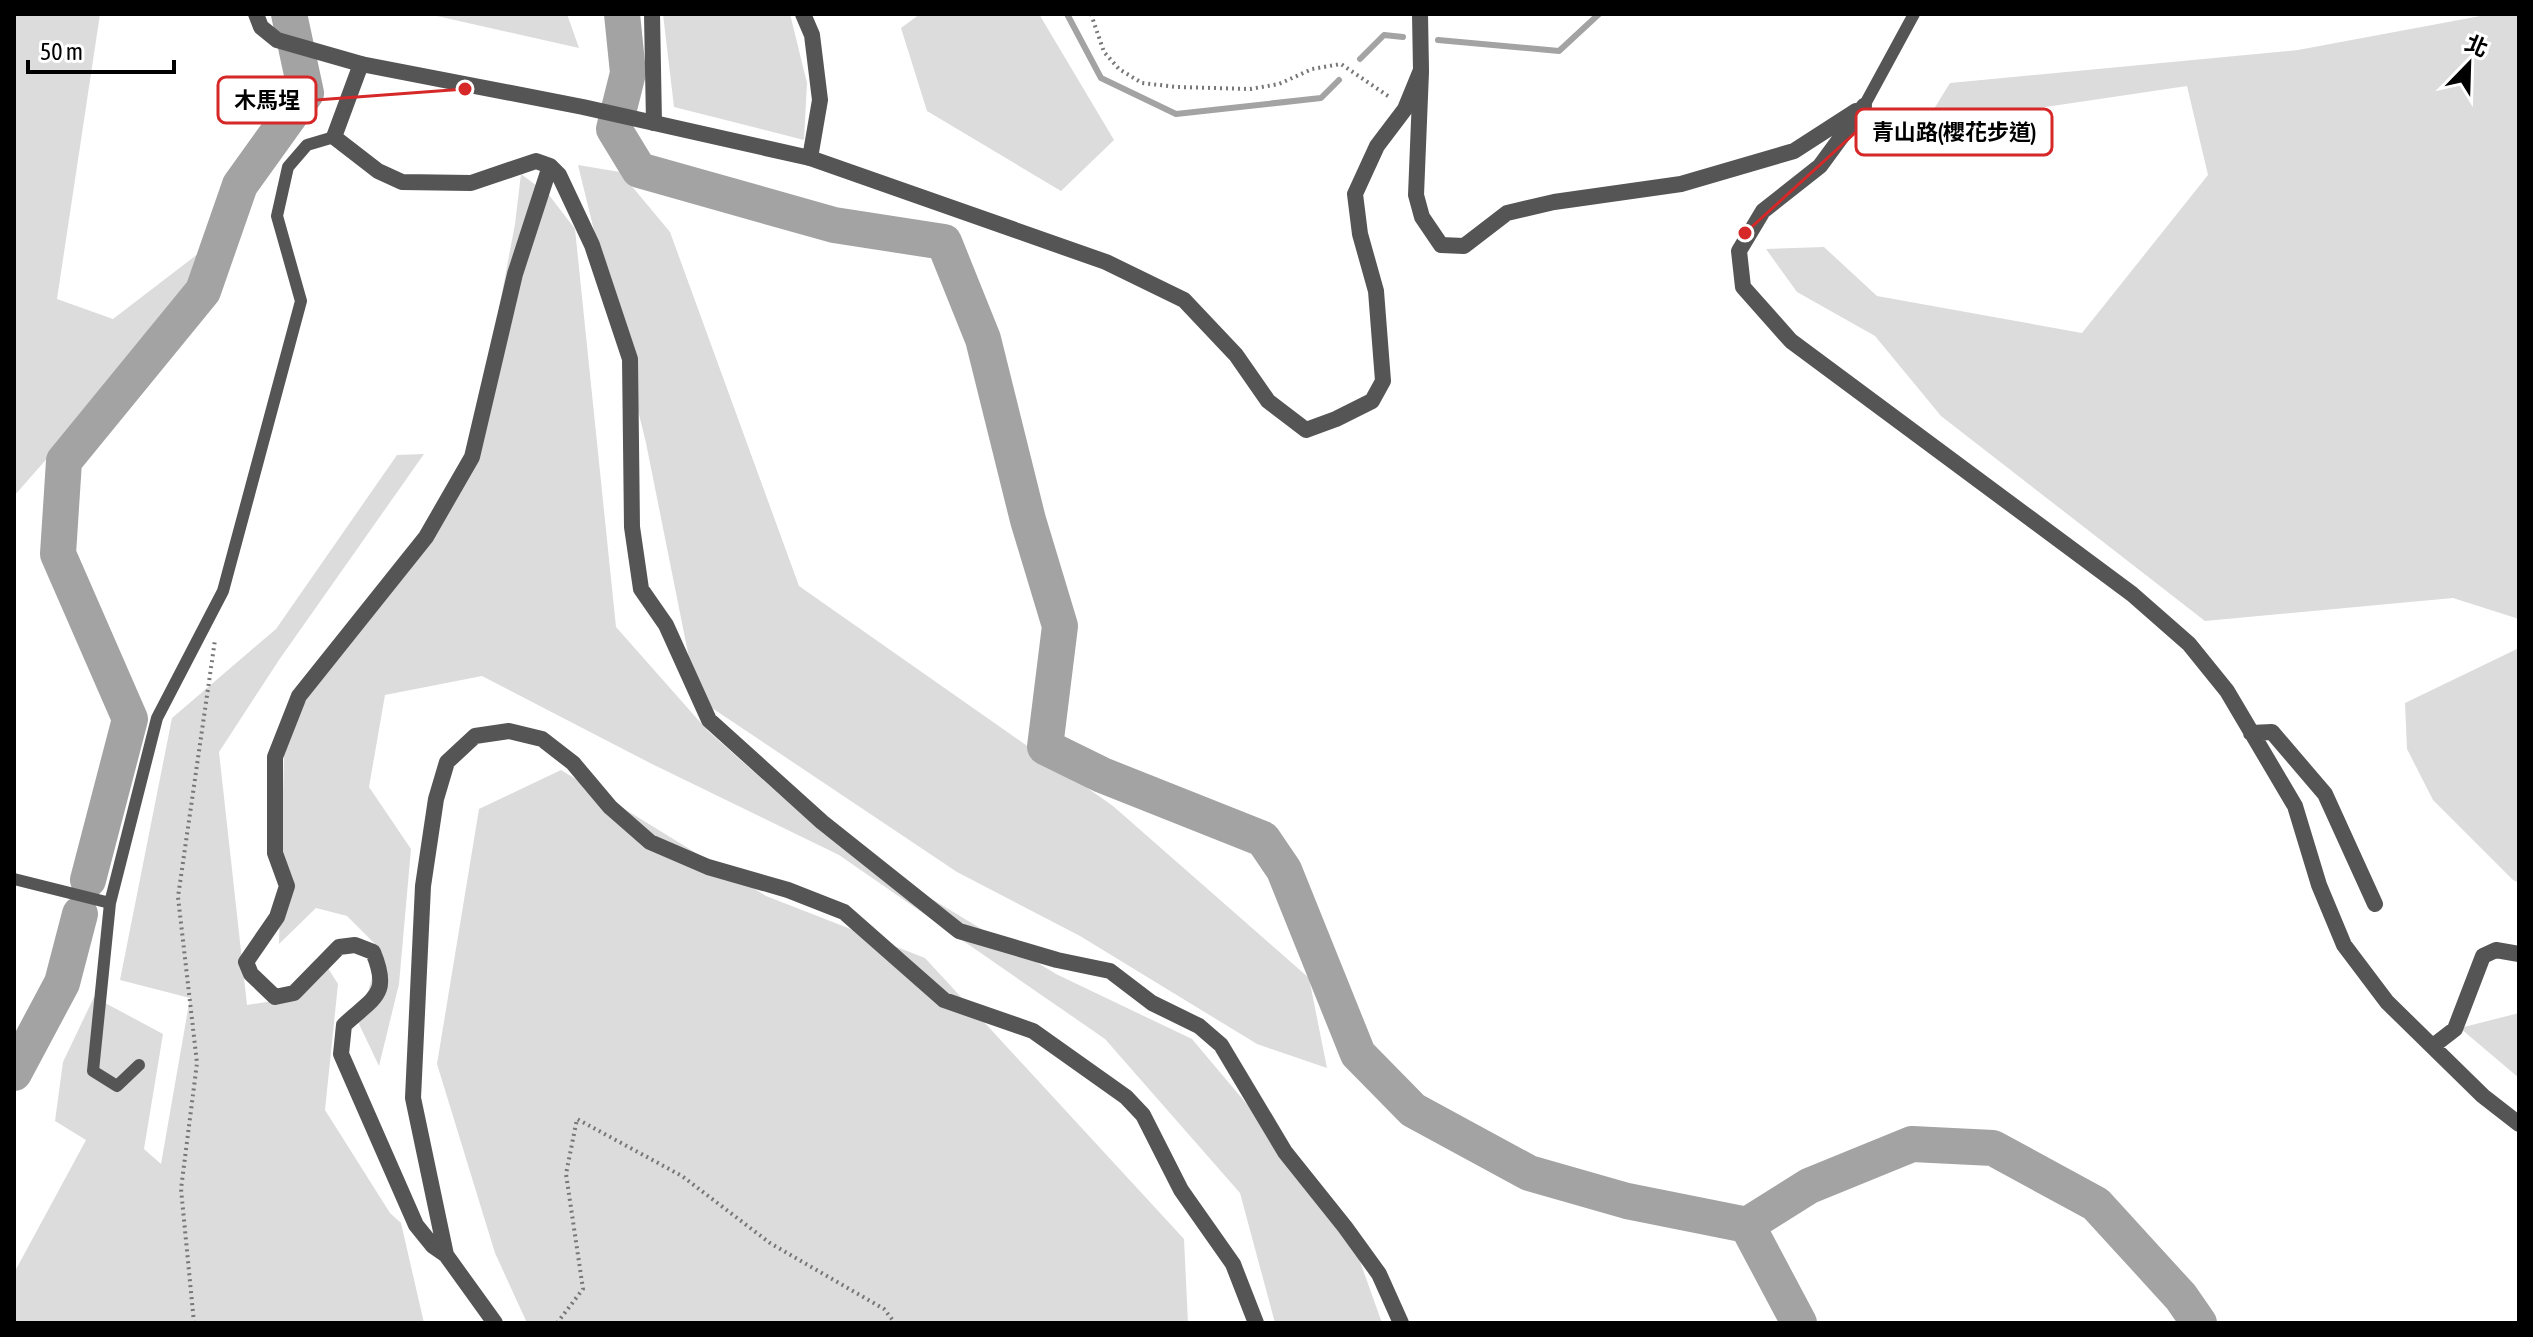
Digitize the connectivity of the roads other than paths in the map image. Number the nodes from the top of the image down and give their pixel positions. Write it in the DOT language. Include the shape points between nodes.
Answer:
graph roads {
  1 [pos="256,14"];
  2 [pos="652,14"];
  3 [pos="803,14"];
  4 [pos="1420,14"];
  5 [pos="1914,14"];
  6 [pos="360,64"];
  7 [pos="1421,70"];
  8 [pos="1864,106"];
  9 [pos="649,122"];
  10 [pos="334,137"];
  11 [pos="810,158"];
  12 [pos="550,166"];
  13 [pos="2251,733"];
  14 [pos="14,879"];
  15 [pos="110,903"];
  16 [pos="2375,904"];
  17 [pos="2519,954"];
  18 [pos="2433,1046"];
  19 [pos="139,1065"];
  20 [pos="2519,1124"];
  21 [pos="446,1255"];
  22 [pos="495,1323"];
  23 [pos="1256,1323"];
  24 [pos="1401,1323"];
  1 -- 6 [label="street" via="261,27 277,40"];
  2 -- 9 [label="street"];
  3 -- 11 [label="street" via="812,35 820,100"];
  4 -- 7 [label="street"];
  5 -- 8 [label="lane"];
  6 -- 9 [label="street"];
  6 -- 10 [label="street"];
  7 -- 8 [label="street" via="1416,195 1422,217 1441,245 1464,246 1507,213 1681,184 1794,151"];
  7 -- 11 [label="street" via="1405,109 1377,146 1355,194 1376,291 1383,381 1372,401 1306,430 1268,401 1236,355 1184,300 1092,257"];
  8 -- 13 [label="street" via="1820,166 1763,211 1739,251 1743,287 1791,341 2120,585 2189,644 2227,691"];
  9 -- 11 [label="street"];
  10 -- 12 [label="street" via="378,171 402,182 471,183 536,161"];
  10 -- 15 [label="lane" via="307,145 288,167 277,216 301,301 223,591 157,718"];
  12 -- 21 [label="street" via="515,274 472,457 426,537 299,696 275,757 275,853 287,886 277,917 246,962 275,997 294,993 339,947 355,945 373,952 382,974 380,991 344,1025 341,1054 416,1225"];
  12 -- 24 [label="street" via="592,245 630,359 632,527 641,589 666,625 709,720 822,822 959,931 1110,971 1221,1045 1285,1152 1379,1274"];
  13 -- 16 [label="street" via="2272,732 2325,794"];
  13 -- 18 [label="street" via="2295,806 2344,945 2387,1002"];
  14 -- 15 [label="lane"];
  15 -- 19 [label="lane" via="93,1071 117,1086"];
  17 -- 18 [label="street" via="2496,950 2483,956 2455,1029"];
  18 -- 20 [label="street"];
  21 -- 22 [label="street"];
  21 -- 23 [label="street" via="413,1098 423,886 447,762 475,736 509,731 542,739 573,763 610,807 650,842 844,912 944,1000 1033,1031 1126,1097 1143,1115 1181,1190 1233,1264"];
}
